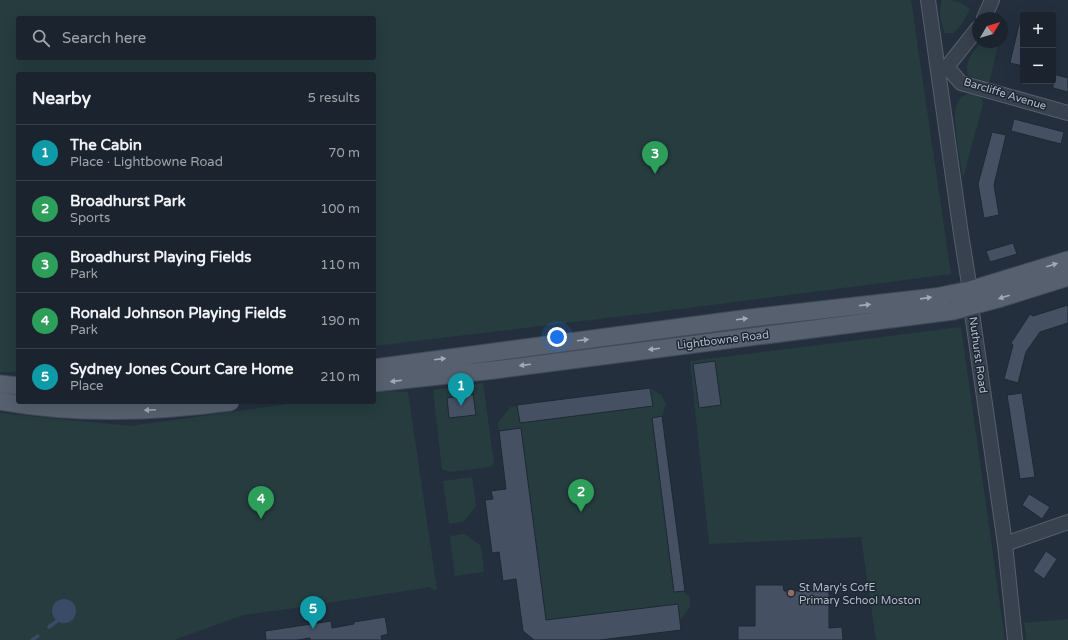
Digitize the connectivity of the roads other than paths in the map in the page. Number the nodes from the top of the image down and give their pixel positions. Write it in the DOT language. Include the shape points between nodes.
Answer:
graph roads {
  1 [pos="928,0"];
  2 [pos="992,0"];
  3 [pos="987,12"];
  4 [pos="972,35"];
  5 [pos="943,68"];
  6 [pos="1068,113"];
  7 [pos="1068,260"];
  8 [pos="1068,276"];
  9 [pos="971,298"];
  10 [pos="376,368"];
  11 [pos="376,383"];
  12 [pos="0,384"];
  13 [pos="16,386"];
  14 [pos="0,401"];
  15 [pos="16,404"];
  16 [pos="17,404"];
  17 [pos="214,404"];
  18 [pos="1068,522"];
  19 [pos="1005,544"];
  20 [pos="1015,640"];
  1 -- 5 [label="street, Nuthurst Road"];
  2 -- 3 [label="street"];
  4 -- 5 [label="street"];
  5 -- 6 [label="street, Barcliffe Avenue" via="960,83"];
  5 -- 9 [label="street, Nuthurst Road" via="961,234"];
  9 -- 7 [label="main road, Lightbowne Road, one-way"];
  8 -- 9 [label="main road, Lightbowne Road, one-way" via="1001,298"];
  10 -- 9 [label="main road, Lightbowne Road, one-way" via="750,318 914,300"];
  9 -- 11 [label="main road, Lightbowne Road, one-way" via="953,311"];
  9 -- 19 [label="street, Nuthurst Road"];
  12 -- 13 [label="main road"];
  15 -- 14 [label="main road, one-way"];
  17 -- 16 [label="main road, one-way" via="103,411"];
  18 -- 19 [label="street"];
  19 -- 20 [label="street, Nuthurst Road"];
}
